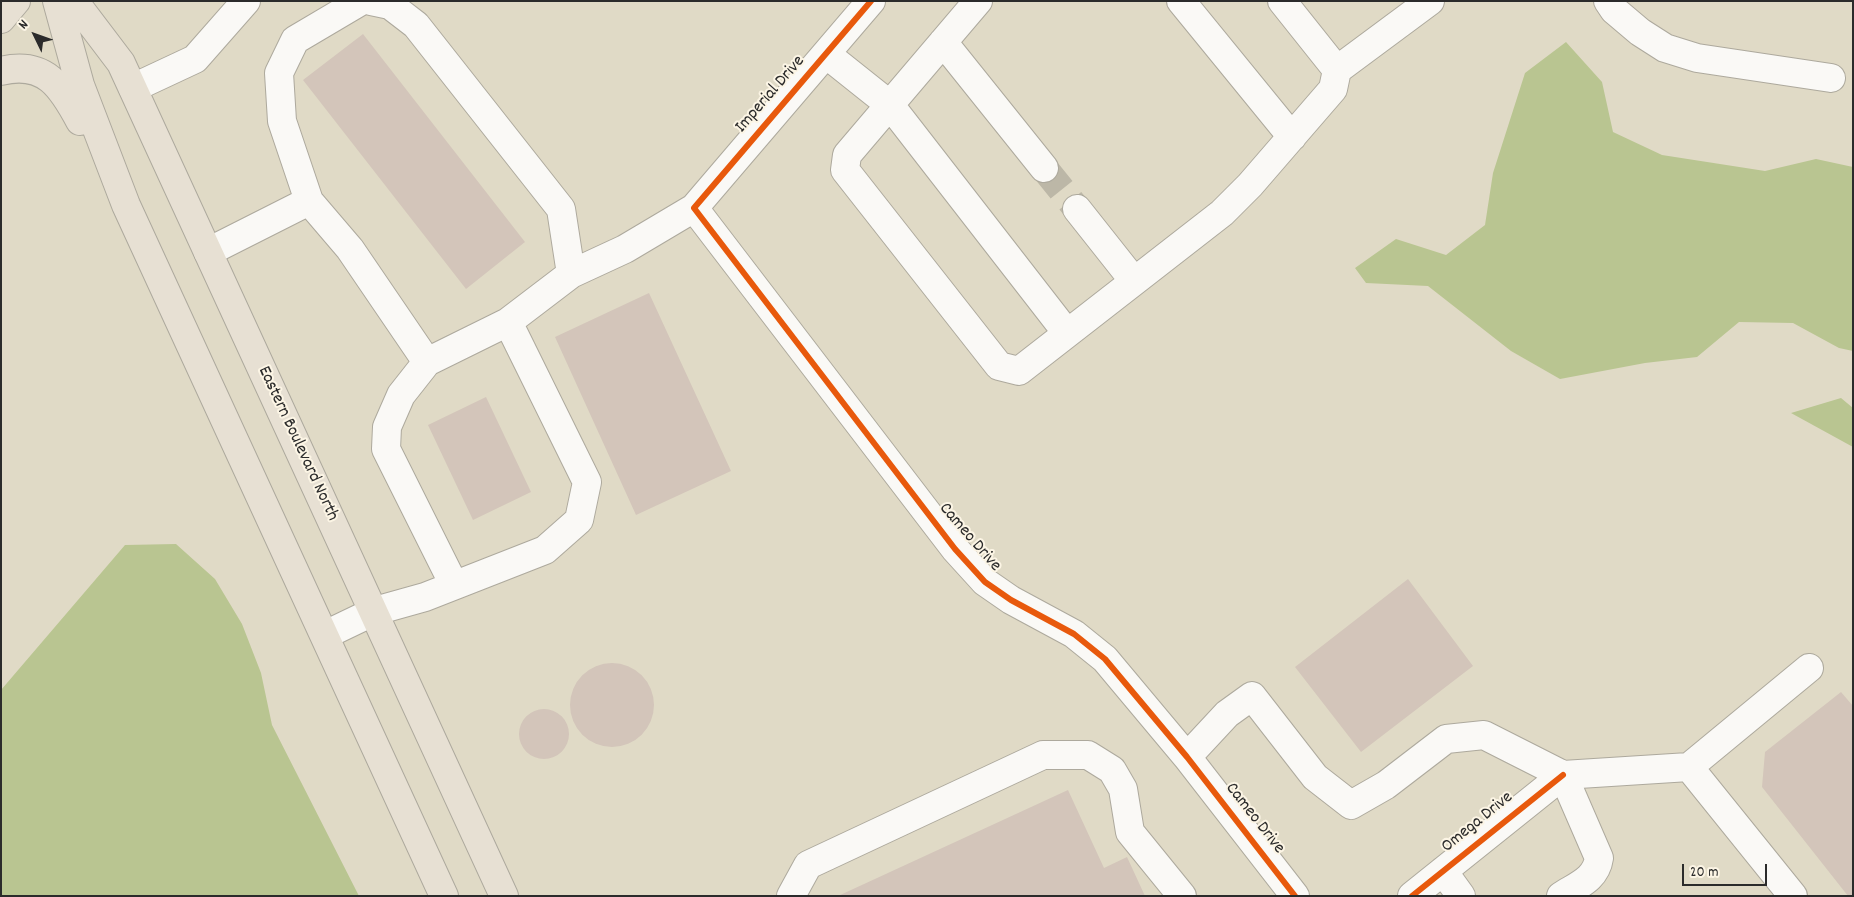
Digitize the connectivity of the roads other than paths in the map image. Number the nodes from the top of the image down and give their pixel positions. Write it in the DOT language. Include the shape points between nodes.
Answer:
graph roads {
  1 [pos="16,1"];
  2 [pos="57,1"];
  3 [pos="74,1"];
  4 [pos="246,1"];
  5 [pos="362,1"];
  6 [pos="370,1"];
  7 [pos="871,1"];
  8 [pos="978,1"];
  9 [pos="1181,1"];
  10 [pos="1282,1"];
  11 [pos="1430,1"];
  12 [pos="1608,1"];
  13 [pos="1,19"];
  14 [pos="943,42"];
  15 [pos="826,54"];
  16 [pos="1337,70"];
  17 [pos="1,71"];
  18 [pos="1831,78"];
  19 [pos="133,88"];
  20 [pos="890,105"];
  21 [pos="1292,137"];
  22 [pos="1044,168"];
  23 [pos="309,201"];
  24 [pos="126,205"];
  25 [pos="694,208"];
  26 [pos="1077,209"];
  27 [pos="208,252"];
  28 [pos="571,274"];
  29 [pos="1134,281"];
  30 [pos="508,322"];
  31 [pos="1067,333"];
  32 [pos="427,362"];
  33 [pos="454,585"];
  34 [pos="375,611"];
  35 [pos="325,635"];
  36 [pos="1809,668"];
  37 [pos="1187,757"];
  38 [pos="1689,767"];
  39 [pos="1563,775"];
  40 [pos="1442,871"];
  41 [pos="444,896"];
  42 [pos="504,896"];
  43 [pos="791,896"];
  44 [pos="1182,896"];
  45 [pos="1295,896"];
  46 [pos="1412,896"];
  47 [pos="1461,896"];
  48 [pos="1561,896"];
  49 [pos="1793,896"];
  1 -- 13 [label="main road"];
  2 -- 24 [label="main road" via="80,86"];
  3 -- 19 [label="main road, Eastern Boulevard North" via="121,63"];
  4 -- 19 [label="street" via="195,59"];
  5 -- 23 [label="street" via="295,40 279,74 282,121"];
  6 -- 28 [label="street" via="390,5 416,25 561,209"];
  7 -- 15 [label="street, Imperial Drive"];
  8 -- 14 [label="street"];
  9 -- 21 [label="street"];
  10 -- 16 [label="street"];
  11 -- 16 [label="street"];
  12 -- 18 [label="street" via="1640,32 1665,48 1697,58"];
  14 -- 20 [label="street"];
  14 -- 22 [label="street"];
  15 -- 20 [label="street"];
  15 -- 25 [label="street, Imperial Drive"];
  16 -- 21 [label="street" via="1333,89"];
  17 -- 24 [label="main road" via="13,68 31,70 48,76 63,90"];
  19 -- 27 [label="main road, Eastern Boulevard North"];
  20 -- 31 [label="street"];
  20 -- 31 [label="street" via="846,155 845,170 851,178 999,366 1019,371"];
  21 -- 29 [label="street" via="1222,213"];
  23 -- 27 [label="street"];
  23 -- 32 [label="street" via="350,249"];
  24 -- 35 [label="main road"];
  25 -- 28 [label="street, Imperial Drive" via="625,249"];
  25 -- 37 [label="street, Cameo Drive" via="955,549 985,582 1074,634 1105,659"];
  26 -- 29 [label="street"];
  27 -- 34 [label="main road, Eastern Boulevard North"];
  28 -- 30 [label="street, Imperial Drive"];
  29 -- 31 [label="street"];
  30 -- 32 [label="street, Imperial Drive"];
  30 -- 33 [label="street" via="587,482 579,520 545,550"];
  32 -- 33 [label="street" via="398,403 387,427 386,449"];
  33 -- 34 [label="street"];
  34 -- 35 [label="street"];
  34 -- 42 [label="main road, Eastern Boulevard North"];
  35 -- 41 [label="main road"];
  36 -- 38 [label="street"];
  37 -- 39 [label="street" via="1227,714 1252,696 1315,777 1351,805 1386,785 1446,739 1484,735"];
  37 -- 45 [label="street, Cameo Drive"];
  38 -- 39 [label="street"];
  38 -- 49 [label="street"];
  39 -- 40 [label="street, Omega Drive"];
  39 -- 48 [label="street" via="1599,858 1598,869 1590,878"];
  40 -- 46 [label="street, Omega Drive"];
  40 -- 47 [label="street"];
  43 -- 44 [label="street" via="808,865 1043,755 1088,755 1112,770 1122,789 1130,832"];
}
